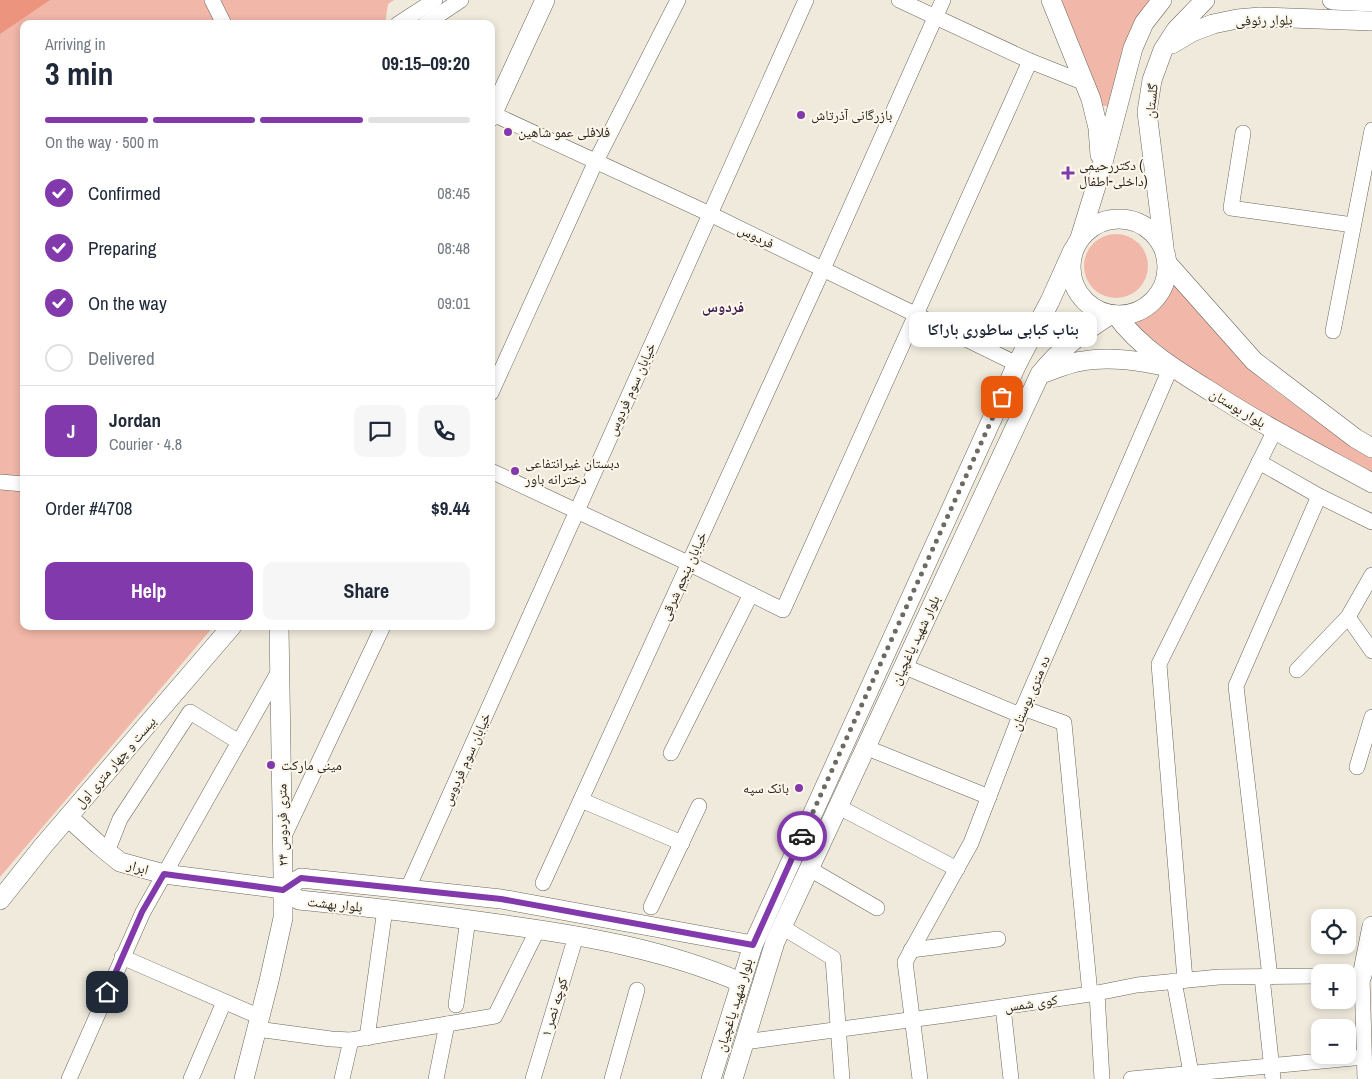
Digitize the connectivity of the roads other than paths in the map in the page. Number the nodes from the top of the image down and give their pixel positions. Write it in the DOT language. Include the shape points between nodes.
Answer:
graph roads {
  1 [pos="212,0"];
  2 [pos="435,0"];
  3 [pos="461,0"];
  4 [pos="545,0"];
  5 [pos="678,0"];
  6 [pos="806,0"];
  7 [pos="899,0"];
  8 [pos="943,0"];
  9 [pos="1050,0"];
  10 [pos="1162,0"];
  11 [pos="1205,0"];
  12 [pos="1332,0"];
  13 [pos="1372,2"];
  14 [pos="935,17"];
  15 [pos="222,20"];
  16 [pos="404,20"];
  17 [pos="431,20"];
  18 [pos="1372,21"];
  19 [pos="1163,50"];
  20 [pos="1030,61"];
  21 [pos="1085,84"];
  22 [pos="495,108"];
  23 [pos="495,116"];
  24 [pos="1372,130"];
  25 [pos="1243,133"];
  26 [pos="1369,158"];
  27 [pos="596,161"];
  28 [pos="1101,170"];
  29 [pos="710,214"];
  30 [pos="1354,226"];
  31 [pos="1076,244"];
  32 [pos="1166,255"];
  33 [pos="823,269"];
  34 [pos="916,314"];
  35 [pos="1113,315"];
  36 [pos="1333,331"];
  37 [pos="1017,364"];
  38 [pos="1171,367"];
  39 [pos="1040,374"];
  40 [pos="495,384"];
  41 [pos="1275,430"];
  42 [pos="1372,448"];
  43 [pos="1259,462"];
  44 [pos="495,473"];
  45 [pos="0,482"];
  46 [pos="1372,483"];
  47 [pos="20,484"];
  48 [pos="1319,496"];
  49 [pos="577,510"];
  50 [pos="948,515"];
  51 [pos="1372,522"];
  52 [pos="969,526"];
  53 [pos="688,563"];
  54 [pos="1372,575"];
  55 [pos="751,594"];
  56 [pos="1348,617"];
  57 [pos="229,630"];
  58 [pos="278,630"];
  59 [pos="381,630"];
  60 [pos="1372,651"];
  61 [pos="903,666"];
  62 [pos="1297,670"];
  63 [pos="280,671"];
  64 [pos="1022,712"];
  65 [pos="1372,717"];
  66 [pos="239,742"];
  67 [pos="865,747"];
  68 [pos="671,753"];
  69 [pos="1356,767"];
  70 [pos="989,797"];
  71 [pos="581,800"];
  72 [pos="699,806"];
  73 [pos="837,806"];
  74 [pos="68,817"];
  75 [pos="283,839"];
  76 [pos="682,843"];
  77 [pos="107,852"];
  78 [pos="808,868"];
  79 [pos="957,869"];
  80 [pos="164,874"];
  81 [pos="543,883"];
  82 [pos="408,888"];
  83 [pos="283,890"];
  84 [pos="0,900"];
  85 [pos="651,906"];
  86 [pos="877,908"];
  87 [pos="386,909"];
  88 [pos="468,919"];
  89 [pos="1372,926"];
  90 [pos="782,927"];
  91 [pos="538,929"];
  92 [pos="576,936"];
  93 [pos="998,939"];
  94 [pos="727,941"];
  95 [pos="753,945"];
  96 [pos="911,950"];
  97 [pos="122,957"];
  98 [pos="721,974"];
  99 [pos="1311,976"];
  100 [pos="1361,976"];
  101 [pos="1266,977"];
  102 [pos="1180,981"];
  103 [pos="740,982"];
  104 [pos="637,990"];
  105 [pos="1093,994"];
  106 [pos="224,1002"];
  107 [pos="456,1005"];
  108 [pos="1003,1007"];
  109 [pos="913,1020"];
  110 [pos="258,1023"];
  111 [pos="447,1024"];
  112 [pos="838,1030"];
  113 [pos="367,1038"];
  114 [pos="351,1040"];
  115 [pos="744,1042"];
  116 [pos="1364,1057"];
  117 [pos="1272,1072"];
  118 [pos="1191,1074"];
  119 [pos="1213,1075"];
  120 [pos="69,1079"];
  121 [pos="191,1079"];
  122 [pos="244,1079"];
  123 [pos="342,1079"];
  124 [pos="436,1079"];
  125 [pos="532,1079"];
  126 [pos="612,1079"];
  127 [pos="711,1079"];
  128 [pos="733,1079"];
  129 [pos="842,1079"];
  130 [pos="920,1079"];
  131 [pos="1011,1079"];
  132 [pos="1102,1079"];
  133 [pos="1131,1079"];
  134 [pos="1365,1079"];
  1 -- 15 [label="street"];
  2 -- 16 [label="street"];
  3 -- 17 [label="street"];
  4 -- 22 [label="main road"];
  5 -- 27 [label="street"];
  6 -- 29 [label="street, خیابان سوم فردوس"];
  7 -- 14 [label="street"];
  8 -- 14 [label="street, خیابان پنجم شرقی"];
  9 -- 21 [label="main road"];
  10 -- 28 [label="main road, گلستان" via="1144,22 1133,48"];
  11 -- 19 [label="main road, گلستان" via="1176,30"];
  12 -- 13 [label="main road"];
  14 -- 20 [label="street"];
  14 -- 33 [label="street, خیابان پنجم شرقی"];
  18 -- 19 [label="main road, بلوار رئوفی" via="1237,19 1192,32"];
  19 -- 32 [label="main road, گلستان" via="1152,80 1147,112"];
  20 -- 21 [label="street"];
  20 -- 34 [label="street"];
  21 -- 28 [label="main road" via="1098,128"];
  23 -- 27 [label="street, فردوس"];
  24 -- 26 [label="street"];
  25 -- 30 [label="street" via="1231,208"];
  26 -- 30 [label="street"];
  27 -- 29 [label="street, فردوس"];
  27 -- 40 [label="street"];
  28 -- 31 [label="main road, گلستان"];
  29 -- 33 [label="street, فردوس"];
  29 -- 49 [label="street, خیابان سوم فردوس"];
  30 -- 36 [label="street"];
  31 -- 32 [label="main road" via="1090,227 1103,220 1117,218 1132,220 1151,230"];
  31 -- 35 [label="main road" via="1070,264 1077,291 1096,310"];
  31 -- 37 [label="main road, بلوار شهید یاغچیان"];
  32 -- 35 [label="main road" via="1164,283 1154,301 1130,314"];
  32 -- 42 [label="main road" via="1254,360"];
  33 -- 34 [label="street, فردوس"];
  33 -- 53 [label="street, خیابان پنجم شرقی"];
  34 -- 37 [label="street, فردوس"];
  34 -- 55 [label="street" via="782,610"];
  35 -- 38 [label="main road, بلوار بوستان"];
  35 -- 39 [label="main road, بلوار شهید یاغچیان" via="1080,334"];
  37 -- 50 [label="main road, بلوار شهید یاغچیان"];
  38 -- 39 [label="main road" via="1142,362 1083,361"];
  38 -- 41 [label="main road, بلوار بوستان"];
  38 -- 64 [label="street, ده متری بوستان"];
  39 -- 52 [label="main road, بلوار شهید یاغچیان"];
  41 -- 43 [label="street"];
  41 -- 46 [label="main road, بلوار بوستان"];
  43 -- 48 [label="street"];
  43 -- 102 [label="street" via="1159,664"];
  44 -- 49 [label="street"];
  45 -- 47 [label="street"];
  48 -- 51 [label="street"];
  48 -- 101 [label="street" via="1236,686"];
  49 -- 53 [label="street"];
  49 -- 82 [label="street, خیابان سوم فردوس"];
  50 -- 52 [label="main road"];
  50 -- 95 [label="main road, بلوار شهید یاغچیان"];
  52 -- 61 [label="main road, بلوار شهید یاغچیان"];
  53 -- 55 [label="street"];
  53 -- 71 [label="street, خیابان پنجم شرقی"];
  54 -- 56 [label="street"];
  55 -- 68 [label="street"];
  56 -- 60 [label="street"];
  56 -- 62 [label="street"];
  57 -- 74 [label="main road, بیست و چهار متری اول"];
  58 -- 63 [label="main road, ۲۴ متری فردوس"];
  59 -- 75 [label="street"];
  61 -- 64 [label="street"];
  61 -- 67 [label="main road, بلوار شهید یاغچیان"];
  63 -- 66 [label="street"];
  63 -- 75 [label="main road, ۲۴ متری فردوس"];
  64 -- 70 [label="street, ده متری بوستان"];
  64 -- 105 [label="street" via="1064,723"];
  65 -- 69 [label="street"];
  66 -- 77 [label="street" via="190,712 120,819"];
  66 -- 80 [label="street"];
  67 -- 70 [label="street"];
  67 -- 73 [label="main road, بلوار شهید یاغچیان"];
  70 -- 79 [label="street, ده متری بوستان"];
  71 -- 76 [label="street"];
  71 -- 81 [label="street, خیابان پنجم شرقی"];
  72 -- 76 [label="street"];
  73 -- 78 [label="main road, بلوار شهید یاغچیان"];
  73 -- 79 [label="street"];
  74 -- 77 [label="main road, ابرار"];
  74 -- 84 [label="main road, بیست و چهار متری اول"];
  75 -- 83 [label="main road, ۲۴ متری فردوس"];
  76 -- 85 [label="street"];
  77 -- 80 [label="main road, ابرار" via="120,862"];
  78 -- 86 [label="street"];
  78 -- 90 [label="main road, بلوار شهید یاغچیان"];
  79 -- 96 [label="street, ده متری بوستان"];
  80 -- 83 [label="main road, ابرار"];
  80 -- 97 [label="street"];
  82 -- 83 [label="main road, بلوار بهشت" via="301,878"];
  82 -- 94 [label="main road, بلوار بهشت" via="501,899"];
  83 -- 87 [label="main road, بلوار بهشت" via="299,900"];
  83 -- 110 [label="main road, ۲۴ متری فردوس" via="283,918"];
  87 -- 88 [label="main road, بلوار بهشت"];
  87 -- 113 [label="street"];
  88 -- 91 [label="main road, بلوار بهشت"];
  88 -- 107 [label="street"];
  89 -- 100 [label="main road"];
  90 -- 112 [label="street" via="833,958"];
  90 -- 115 [label="main road, بلوار شهید یاغچیان"];
  91 -- 92 [label="main road, بلوار بهشت"];
  91 -- 111 [label="street" via="495,1016"];
  92 -- 98 [label="main road, بلوار بهشت" via="663,955"];
  92 -- 125 [label="street, کوچه نصر ۱"];
  93 -- 96 [label="street"];
  94 -- 95 [label="main road, بلوار بهشت"];
  94 -- 98 [label="main road" via="734,946 737,955 735,964"];
  95 -- 103 [label="main road, بلوار شهید یاغچیان"];
  96 -- 109 [label="street, ده متری بوستان" via="905,962"];
  97 -- 106 [label="street"];
  97 -- 120 [label="street"];
  98 -- 103 [label="main road, بلوار بهشت"];
  99 -- 101 [label="street, کوی شمس"];
  100 -- 116 [label="street"];
  101 -- 102 [label="street, کوی شمس"];
  101 -- 117 [label="street"];
  102 -- 105 [label="street, کوی شمس"];
  102 -- 118 [label="street"];
  103 -- 127 [label="main road, بلوار شهید یاغچیان"];
  104 -- 126 [label="street"];
  105 -- 108 [label="street, کوی شمس"];
  105 -- 132 [label="street"];
  106 -- 110 [label="street"];
  106 -- 121 [label="street"];
  108 -- 109 [label="street, کوی شمس"];
  108 -- 131 [label="street"];
  109 -- 112 [label="street, کوی شمس"];
  109 -- 130 [label="street, ده متری بوستان"];
  110 -- 114 [label="street" via="331,1039"];
  110 -- 122 [label="main road, ۲۴ متری فردوس"];
  111 -- 113 [label="street"];
  111 -- 124 [label="street"];
  112 -- 115 [label="street, کوی شمس"];
  112 -- 129 [label="street"];
  113 -- 114 [label="street"];
  114 -- 123 [label="street"];
  115 -- 128 [label="main road, بلوار شهید یاغچیان"];
  116 -- 117 [label="street"];
  116 -- 134 [label="street"];
  117 -- 119 [label="street"];
  118 -- 119 [label="street"];
  118 -- 133 [label="street"];
}
